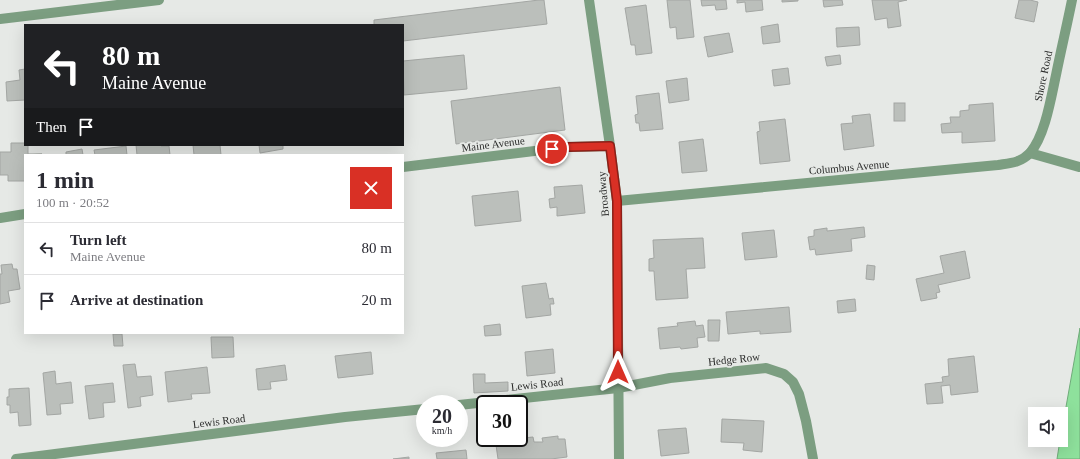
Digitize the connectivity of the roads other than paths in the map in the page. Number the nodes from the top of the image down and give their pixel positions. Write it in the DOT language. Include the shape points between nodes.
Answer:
graph roads {
  1 [pos="159,0"];
  2 [pos="589,0"];
  3 [pos="1072,0"];
  4 [pos="0,19"];
  5 [pos="610,146"];
  6 [pos="1030,153"];
  7 [pos="404,167"];
  8 [pos="1079,167"];
  9 [pos="617,201"];
  10 [pos="24,214"];
  11 [pos="0,218"];
  12 [pos="618,388"];
  13 [pos="468,404"];
  14 [pos="416,410"];
  15 [pos="16,459"];
  16 [pos="619,459"];
  17 [pos="813,459"];
  1 -- 4 [label="street"];
  2 -- 5 [label="street, Broadway"];
  3 -- 6 [label="street, Shore Road" via="1048,110 1034,149"];
  5 -- 7 [label="street, Maine Avenue" via="568,147"];
  5 -- 9 [label="street, Broadway"];
  6 -- 8 [label="street"];
  6 -- 9 [label="street, Columbus Avenue" via="1025,159 998,165"];
  9 -- 12 [label="street, Broadway"];
  10 -- 11 [label="street"];
  12 -- 13 [label="street, Lewis Road"];
  12 -- 16 [label="street, Broadway"];
  12 -- 17 [label="street, Hedge Row" via="670,378 766,368 784,374 793,382 799,394"];
  14 -- 15 [label="street, Lewis Road"];
}
